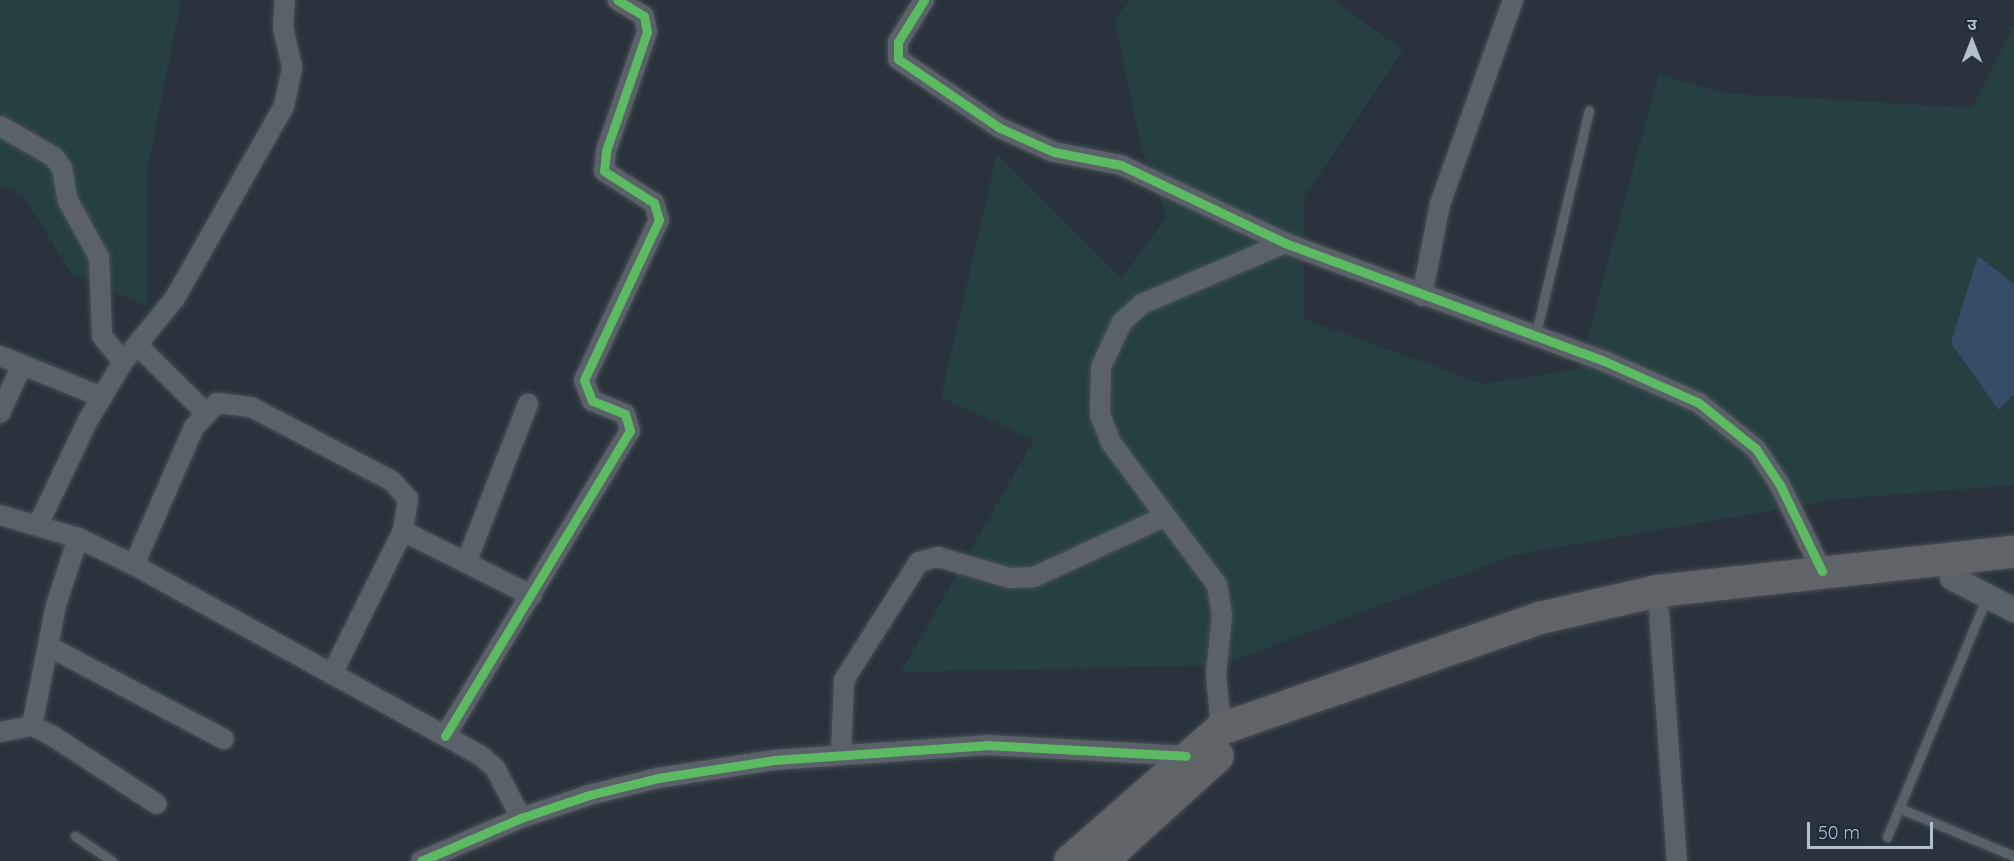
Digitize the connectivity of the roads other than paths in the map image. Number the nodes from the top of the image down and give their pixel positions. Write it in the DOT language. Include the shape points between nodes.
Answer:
graph roads {
  1 [pos="285,0"];
  2 [pos="617,0"];
  3 [pos="924,0"];
  4 [pos="1513,0"];
  5 [pos="1589,110"];
  6 [pos="0,126"];
  7 [pos="1285,243"];
  8 [pos="1422,296"];
  9 [pos="1535,337"];
  10 [pos="137,345"];
  11 [pos="0,356"];
  12 [pos="123,362"];
  13 [pos="22,365"];
  14 [pos="102,397"];
  15 [pos="528,404"];
  16 [pos="205,412"];
  17 [pos="0,413"];
  18 [pos="0,515"];
  19 [pos="1164,517"];
  20 [pos="38,525"];
  21 [pos="403,531"];
  22 [pos="78,538"];
  23 [pos="2014,552"];
  24 [pos="466,563"];
  25 [pos="134,565"];
  26 [pos="1822,571"];
  27 [pos="2014,573"];
  28 [pos="1952,578"];
  29 [pos="531,596"];
  30 [pos="1986,598"];
  31 [pos="2014,610"];
  32 [pos="1659,612"];
  33 [pos="48,646"];
  34 [pos="332,674"];
  35 [pos="32,726"];
  36 [pos="1221,729"];
  37 [pos="0,732"];
  38 [pos="445,736"];
  39 [pos="224,740"];
  40 [pos="841,752"];
  41 [pos="1186,756"];
  42 [pos="157,804"];
  43 [pos="1899,808"];
  44 [pos="521,818"];
  45 [pos="75,836"];
  46 [pos="1887,837"];
  47 [pos="2014,856"];
  48 [pos="112,861"];
  49 [pos="421,861"];
  50 [pos="1070,861"];
  51 [pos="1102,861"];
  52 [pos="1677,861"];
  1 -- 10 [label="street" via="283,27 292,67 284,106 175,298"];
  2 -- 29 [label="street" via="644,16 647,32 606,151 604,171 654,203 659,220 584,380 592,401 625,414 630,431"];
  3 -- 7 [label="street" via="895,51 903,64 1018,137 1054,152 1121,165"];
  4 -- 8 [label="street" via="1440,204"];
  5 -- 9 [label="lane"];
  6 -- 12 [label="street" via="54,157 62,168 68,201 99,257 102,336"];
  7 -- 8 [label="street"];
  7 -- 19 [label="street" via="1142,304 1109,343 1101,367 1100,415 1111,443"];
  8 -- 9 [label="street"];
  9 -- 26 [label="street" via="1660,384 1728,423 1756,449 1780,485"];
  10 -- 12 [label="street"];
  10 -- 16 [label="street"];
  11 -- 13 [label="street"];
  12 -- 14 [label="street"];
  13 -- 14 [label="street"];
  13 -- 17 [label="street"];
  14 -- 20 [label="street"];
  15 -- 24 [label="street"];
  16 -- 21 [label="street" via="217,403 251,407 392,481 408,499"];
  16 -- 25 [label="street"];
  18 -- 20 [label="street"];
  19 -- 36 [label="street" via="1217,585 1221,598 1216,674"];
  19 -- 40 [label="street" via="1034,577 1010,578 939,557 920,562 844,680"];
  20 -- 22 [label="street"];
  21 -- 24 [label="street"];
  21 -- 34 [label="street"];
  22 -- 25 [label="street"];
  22 -- 33 [label="street"];
  23 -- 26 [label="highway"];
  24 -- 29 [label="street"];
  25 -- 34 [label="street"];
  26 -- 36 [label="highway" via="1602,601"];
  27 -- 28 [label="highway"];
  28 -- 30 [label="street"];
  28 -- 32 [label="highway"];
  29 -- 38 [label="street"];
  30 -- 31 [label="street"];
  30 -- 43 [label="lane"];
  32 -- 51 [label="highway" via="1552,635 1245,740 1222,753"];
  32 -- 52 [label="street"];
  33 -- 35 [label="street"];
  33 -- 39 [label="street"];
  34 -- 38 [label="street"];
  35 -- 37 [label="street"];
  35 -- 42 [label="street"];
  36 -- 41 [label="highway"];
  38 -- 44 [label="street" via="495,768"];
  40 -- 41 [label="street" via="986,745"];
  40 -- 44 [label="street" via="658,778"];
  41 -- 50 [label="highway"];
  43 -- 46 [label="lane"];
  43 -- 47 [label="lane"];
  44 -- 49 [label="street"];
  45 -- 48 [label="lane"];
}
